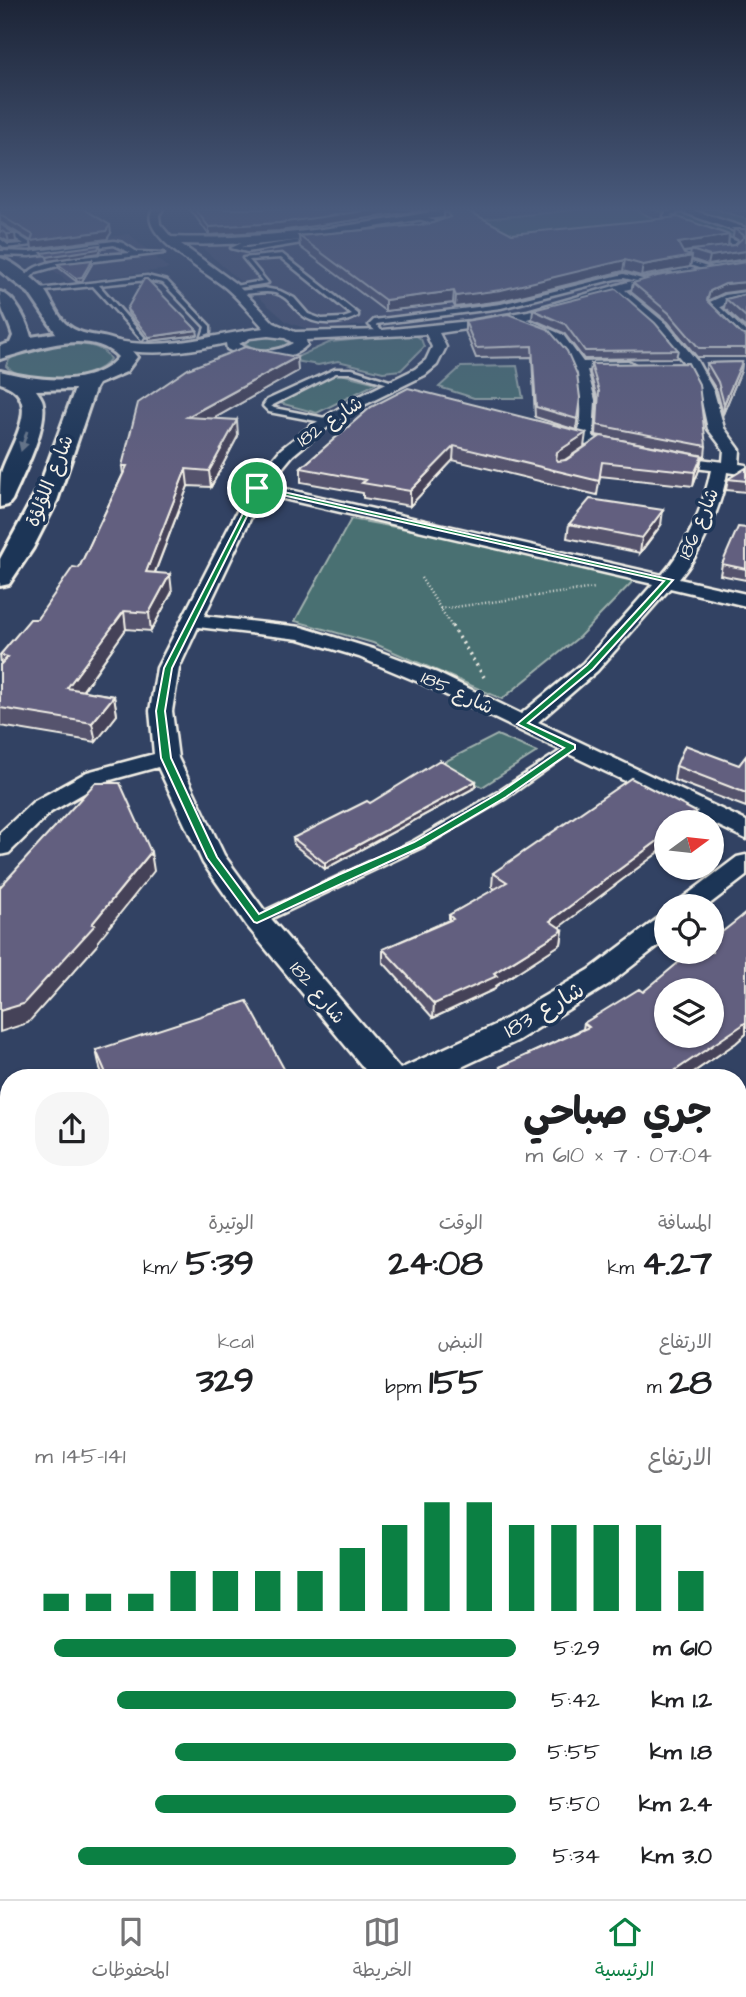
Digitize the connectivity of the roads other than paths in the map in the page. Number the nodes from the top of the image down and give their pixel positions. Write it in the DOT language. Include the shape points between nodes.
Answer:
graph roads {
  1 [pos="0,297"];
  2 [pos="38,298"];
  3 [pos="107,298"];
  4 [pos="178,298"];
  5 [pos="242,298"];
  6 [pos="286,298"];
  7 [pos="334,298"];
  8 [pos="534,298"];
  9 [pos="590,298"];
  10 [pos="605,298"];
  11 [pos="626,298"];
  12 [pos="738,298"];
  13 [pos="630,302"];
  14 [pos="527,315"];
  15 [pos="239,317"];
  16 [pos="512,318"];
  17 [pos="431,330"];
  18 [pos="279,332"];
  19 [pos="380,333"];
  20 [pos="204,335"];
  21 [pos="243,335"];
  22 [pos="557,337"];
  23 [pos="74,338"];
  24 [pos="142,338"];
  25 [pos="746,339"];
  26 [pos="298,340"];
  27 [pos="113,344"];
  28 [pos="8,349"];
  29 [pos="243,352"];
  30 [pos="667,364"];
  31 [pos="699,364"];
  32 [pos="125,365"];
  33 [pos="642,365"];
  34 [pos="578,366"];
  35 [pos="10,380"];
  36 [pos="91,380"];
  37 [pos="395,384"];
  38 [pos="419,391"];
  39 [pos="327,421"];
  40 [pos="529,425"];
  41 [pos="590,445"];
  42 [pos="726,468"];
  43 [pos="257,488"];
  44 [pos="0,500"];
  45 [pos="0,578"];
  46 [pos="669,580"];
  47 [pos="746,600"];
  48 [pos="191,620"];
  49 [pos="522,724"];
  50 [pos="571,747"];
  51 [pos="166,758"];
  52 [pos="746,831"];
  53 [pos="0,846"];
  54 [pos="746,863"];
  55 [pos="706,894"];
  56 [pos="257,920"];
  57 [pos="654,935"];
  58 [pos="382,1069"];
  59 [pos="429,1069"];
  1 -- 28 [label="main road" via="22,336"];
  2 -- 23 [label="main road" via="58,326"];
  3 -- 24 [label="lane"];
  4 -- 20 [label="lane" via="208,327"];
  5 -- 18 [label="street"];
  6 -- 7 [label="lane" via="316,321 356,315"];
  8 -- 19 [label="lane" via="374,322"];
  9 -- 14 [label="street"];
  10 -- 13 [label="street"];
  11 -- 13 [label="street"];
  12 -- 25 [label="street" via="720,301 714,310"];
  13 -- 31 [label="street"];
  14 -- 16 [label="street"];
  14 -- 22 [label="street" via="553,328"];
  15 -- 21 [label="street"];
  16 -- 17 [label="street"];
  16 -- 22 [label="street"];
  17 -- 19 [label="street"];
  17 -- 37 [label="street, شارع 182" via="439,347 432,362"];
  18 -- 21 [label="street"];
  18 -- 26 [label="street"];
  19 -- 26 [label="street"];
  21 -- 27 [label="street" via="206,344 148,349"];
  21 -- 29 [label="street" via="231,343"];
  22 -- 34 [label="street"];
  23 -- 27 [label="main road"];
  23 -- 28 [label="main road"];
  26 -- 29 [label="street" via="276,354"];
  27 -- 32 [label="main road" via="128,357"];
  29 -- 32 [label="street" via="163,356"];
  30 -- 31 [label="street"];
  31 -- 42 [label="street" via="716,429 732,450"];
  32 -- 36 [label="main road"];
  33 -- 34 [label="street"];
  34 -- 41 [label="street"];
  35 -- 36 [label="main road" via="55,385"];
  35 -- 44 [label="main road, شارع اللؤلؤة, one-way" via="33,402 33,415"];
  36 -- 45 [label="main road, شارع اللؤلؤة" via="75,404 74,421 47,498 23,547"];
  37 -- 38 [label="street"];
  37 -- 39 [label="street, شارع 182"];
  37 -- 39 [label="lane" via="352,371 335,371 267,406"];
  39 -- 43 [label="street, شارع 182" via="287,452"];
  40 -- 41 [label="street"];
  41 -- 42 [label="street"];
  42 -- 46 [label="street, شارع 186" via="681,565"];
  43 -- 46 [label="street"];
  43 -- 48 [label="street, شارع 182"];
  46 -- 47 [label="street"];
  46 -- 49 [label="street, شارع 186" via="590,667"];
  48 -- 49 [label="street, شارع 185" via="301,633 366,653"];
  48 -- 51 [label="street, شارع 182" via="168,668 161,711"];
  49 -- 50 [label="street, شارع 185"];
  50 -- 52 [label="street, شارع 185"];
  50 -- 56 [label="lane" via="502,795 418,844"];
  51 -- 53 [label="street" via="95,777 42,807"];
  51 -- 56 [label="street, شارع 182" via="212,858"];
  54 -- 55 [label="street"];
  56 -- 58 [label="street, شارع 182"];
  57 -- 59 [label="street, شارع 183" via="599,977 506,1033"];
}
